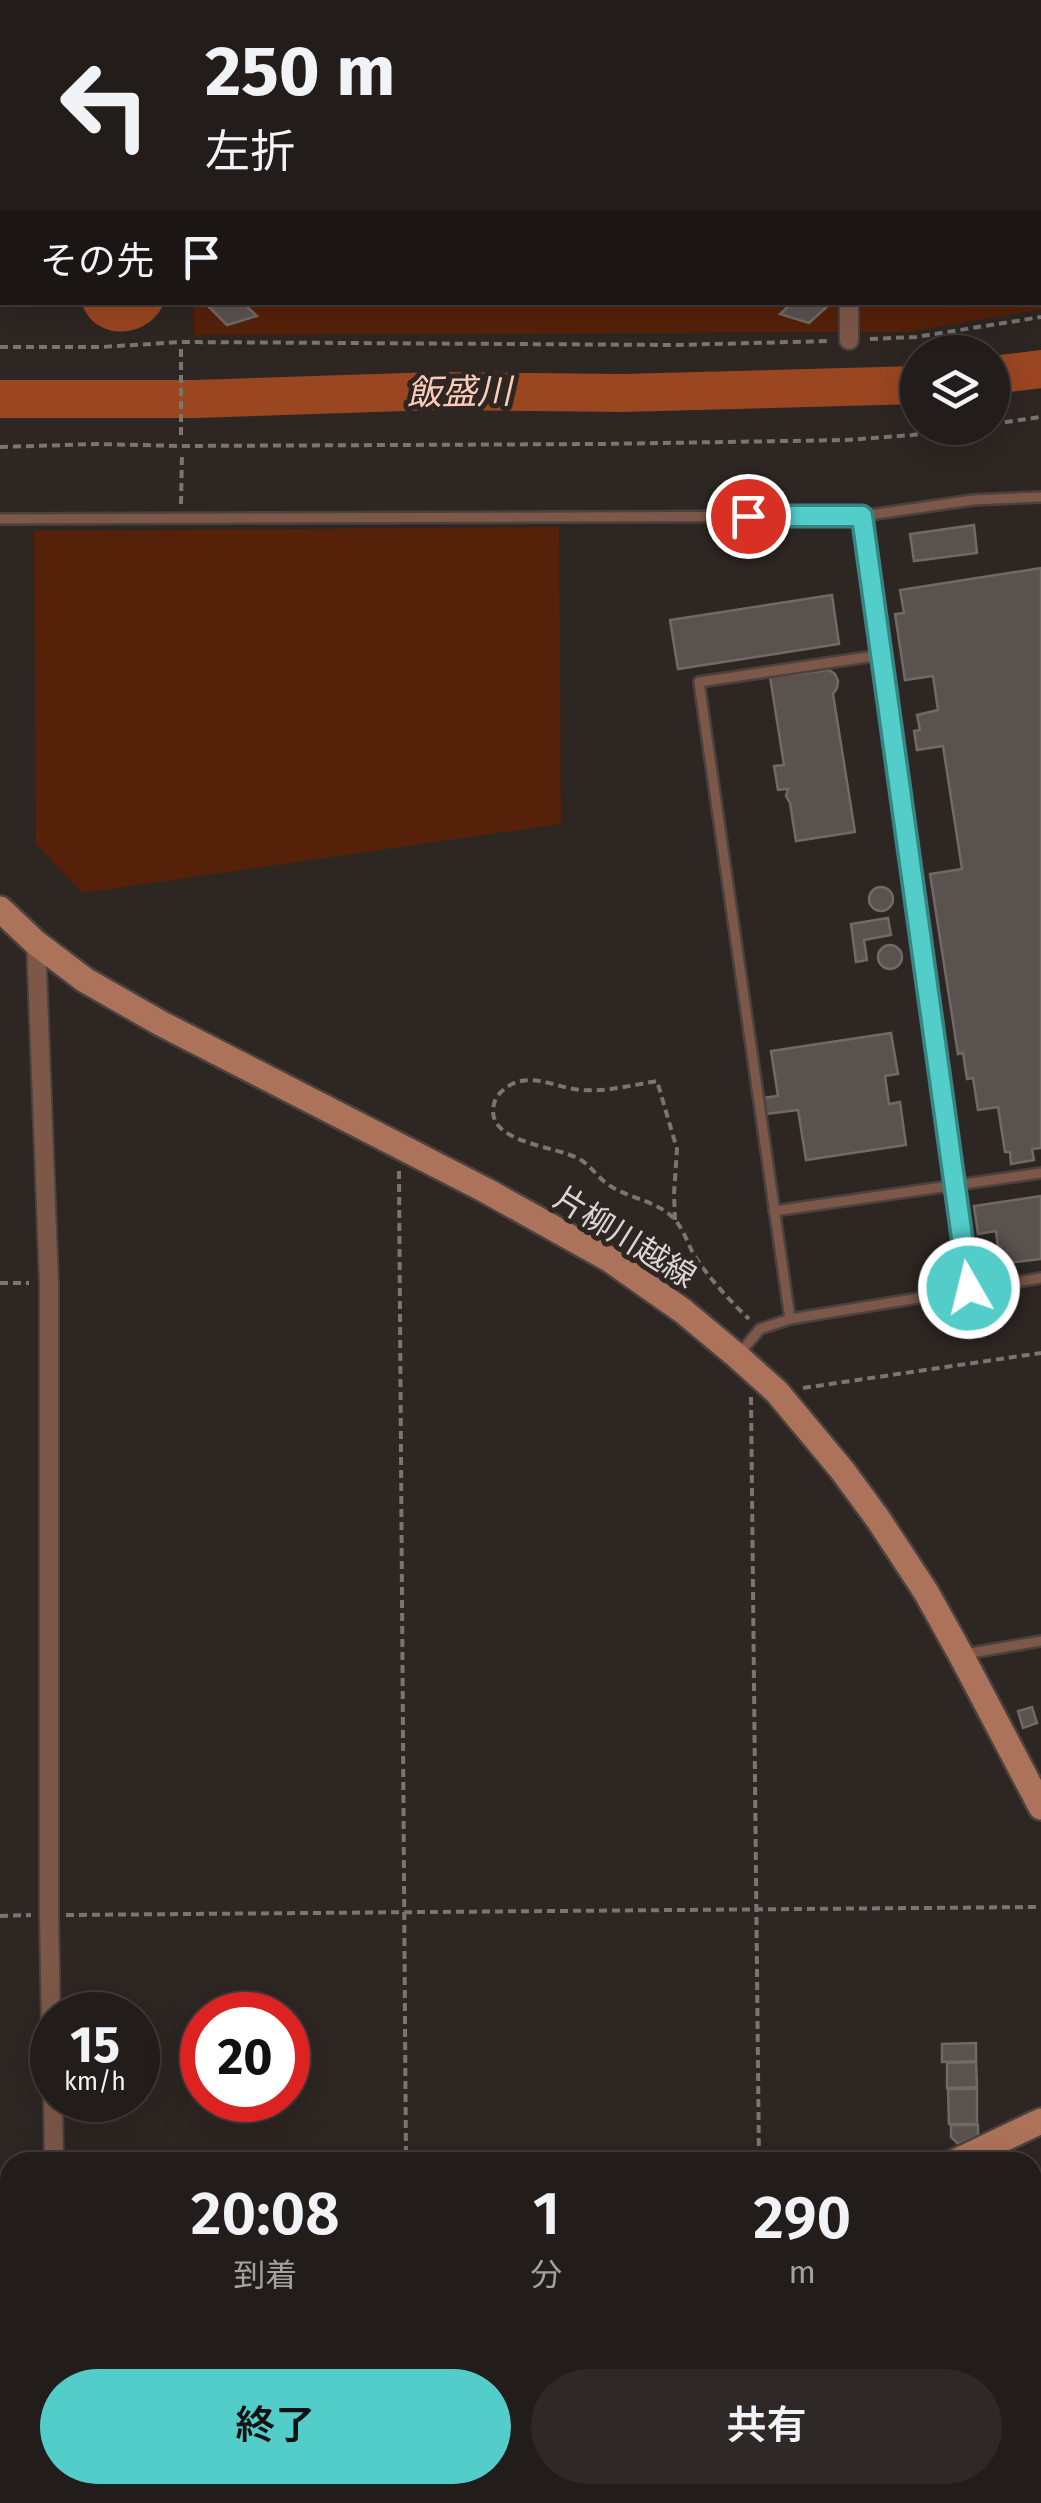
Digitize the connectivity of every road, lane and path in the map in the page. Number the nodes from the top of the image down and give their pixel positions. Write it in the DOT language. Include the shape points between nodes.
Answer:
graph roads {
  1 [pos="849,305"];
  2 [pos="1041,317"];
  3 [pos="849,340"];
  4 [pos="0,347"];
  5 [pos="180,349"];
  6 [pos="1041,417"];
  7 [pos="1010,421"];
  8 [pos="900,436"];
  9 [pos="181,439"];
  10 [pos="0,447"];
  11 [pos="182,454"];
  12 [pos="1041,497"];
  13 [pos="862,516"];
  14 [pos="181,518"];
  15 [pos="0,519"];
  16 [pos="881,655"];
  17 [pos="0,908"];
  18 [pos="36,943"];
  19 [pos="399,1146"];
  20 [pos="1041,1172"];
  21 [pos="955,1186"];
  22 [pos="774,1211"];
  23 [pos="676,1220"];
  24 [pos="1041,1278"];
  25 [pos="0,1283"];
  26 [pos="49,1283"];
  27 [pos="969,1288"];
  28 [pos="790,1318"];
  29 [pos="760,1329"];
  30 [pos="1041,1354"];
  31 [pos="744,1362"];
  32 [pos="776,1392"];
  33 [pos="1041,1641"];
  34 [pos="961,1654"];
  35 [pos="1041,1807"];
  36 [pos="1041,1907"];
  37 [pos="755,1910"];
  38 [pos="404,1913"];
  39 [pos="49,1915"];
  40 [pos="0,1916"];
  41 [pos="50,1992"];
  42 [pos="1041,2120"];
  43 [pos="53,2122"];
  44 [pos="54,2152"];
  45 [pos="406,2152"];
  46 [pos="759,2152"];
  47 [pos="984,2152"];
  1 -- 3 [label="street"];
  2 -- 3 [label="path"];
  3 -- 4 [label="path"];
  5 -- 9 [label="path"];
  6 -- 7 [label="path"];
  8 -- 10 [label="path"];
  11 -- 14 [label="path"];
  12 -- 13 [label="lane"];
  13 -- 14 [label="lane"];
  13 -- 16 [label="lane"];
  14 -- 15 [label="lane"];
  16 -- 21 [label="lane"];
  16 -- 22 [label="lane" via="698,682"];
  17 -- 18 [label="main road, 片柳川越線"];
  18 -- 19 [label="main road, 片柳川越線" via="162,1024"];
  18 -- 26 [label="street"];
  19 -- 31 [label="main road, 片柳川越線" via="610,1259"];
  19 -- 38 [label="path"];
  20 -- 21 [label="lane"];
  21 -- 22 [label="lane"];
  21 -- 27 [label="lane"];
  22 -- 28 [label="lane"];
  23 -- 23 [label="path" via="614,1189 574,1156 504,1132 493,1119 495,1098 521,1081 589,1090 657,1081 678,1148"];
  23 -- 29 [label="path" via="706,1271"];
  24 -- 27 [label="lane"];
  25 -- 26 [label="path"];
  26 -- 39 [label="street"];
  27 -- 28 [label="lane"];
  28 -- 29 [label="lane"];
  29 -- 31 [label="lane"];
  30 -- 32 [label="path"];
  31 -- 32 [label="main road, 片柳川越線"];
  31 -- 37 [label="path"];
  32 -- 34 [label="main road, 片柳川越線" via="878,1518"];
  33 -- 34 [label="lane"];
  34 -- 35 [label="main road, 片柳川越線"];
  36 -- 37 [label="path"];
  37 -- 38 [label="path"];
  37 -- 46 [label="path"];
  38 -- 39 [label="path"];
  38 -- 45 [label="path"];
  39 -- 40 [label="path"];
  39 -- 41 [label="street"];
  42 -- 47 [label="main road"];
  43 -- 44 [label="street"];
}
